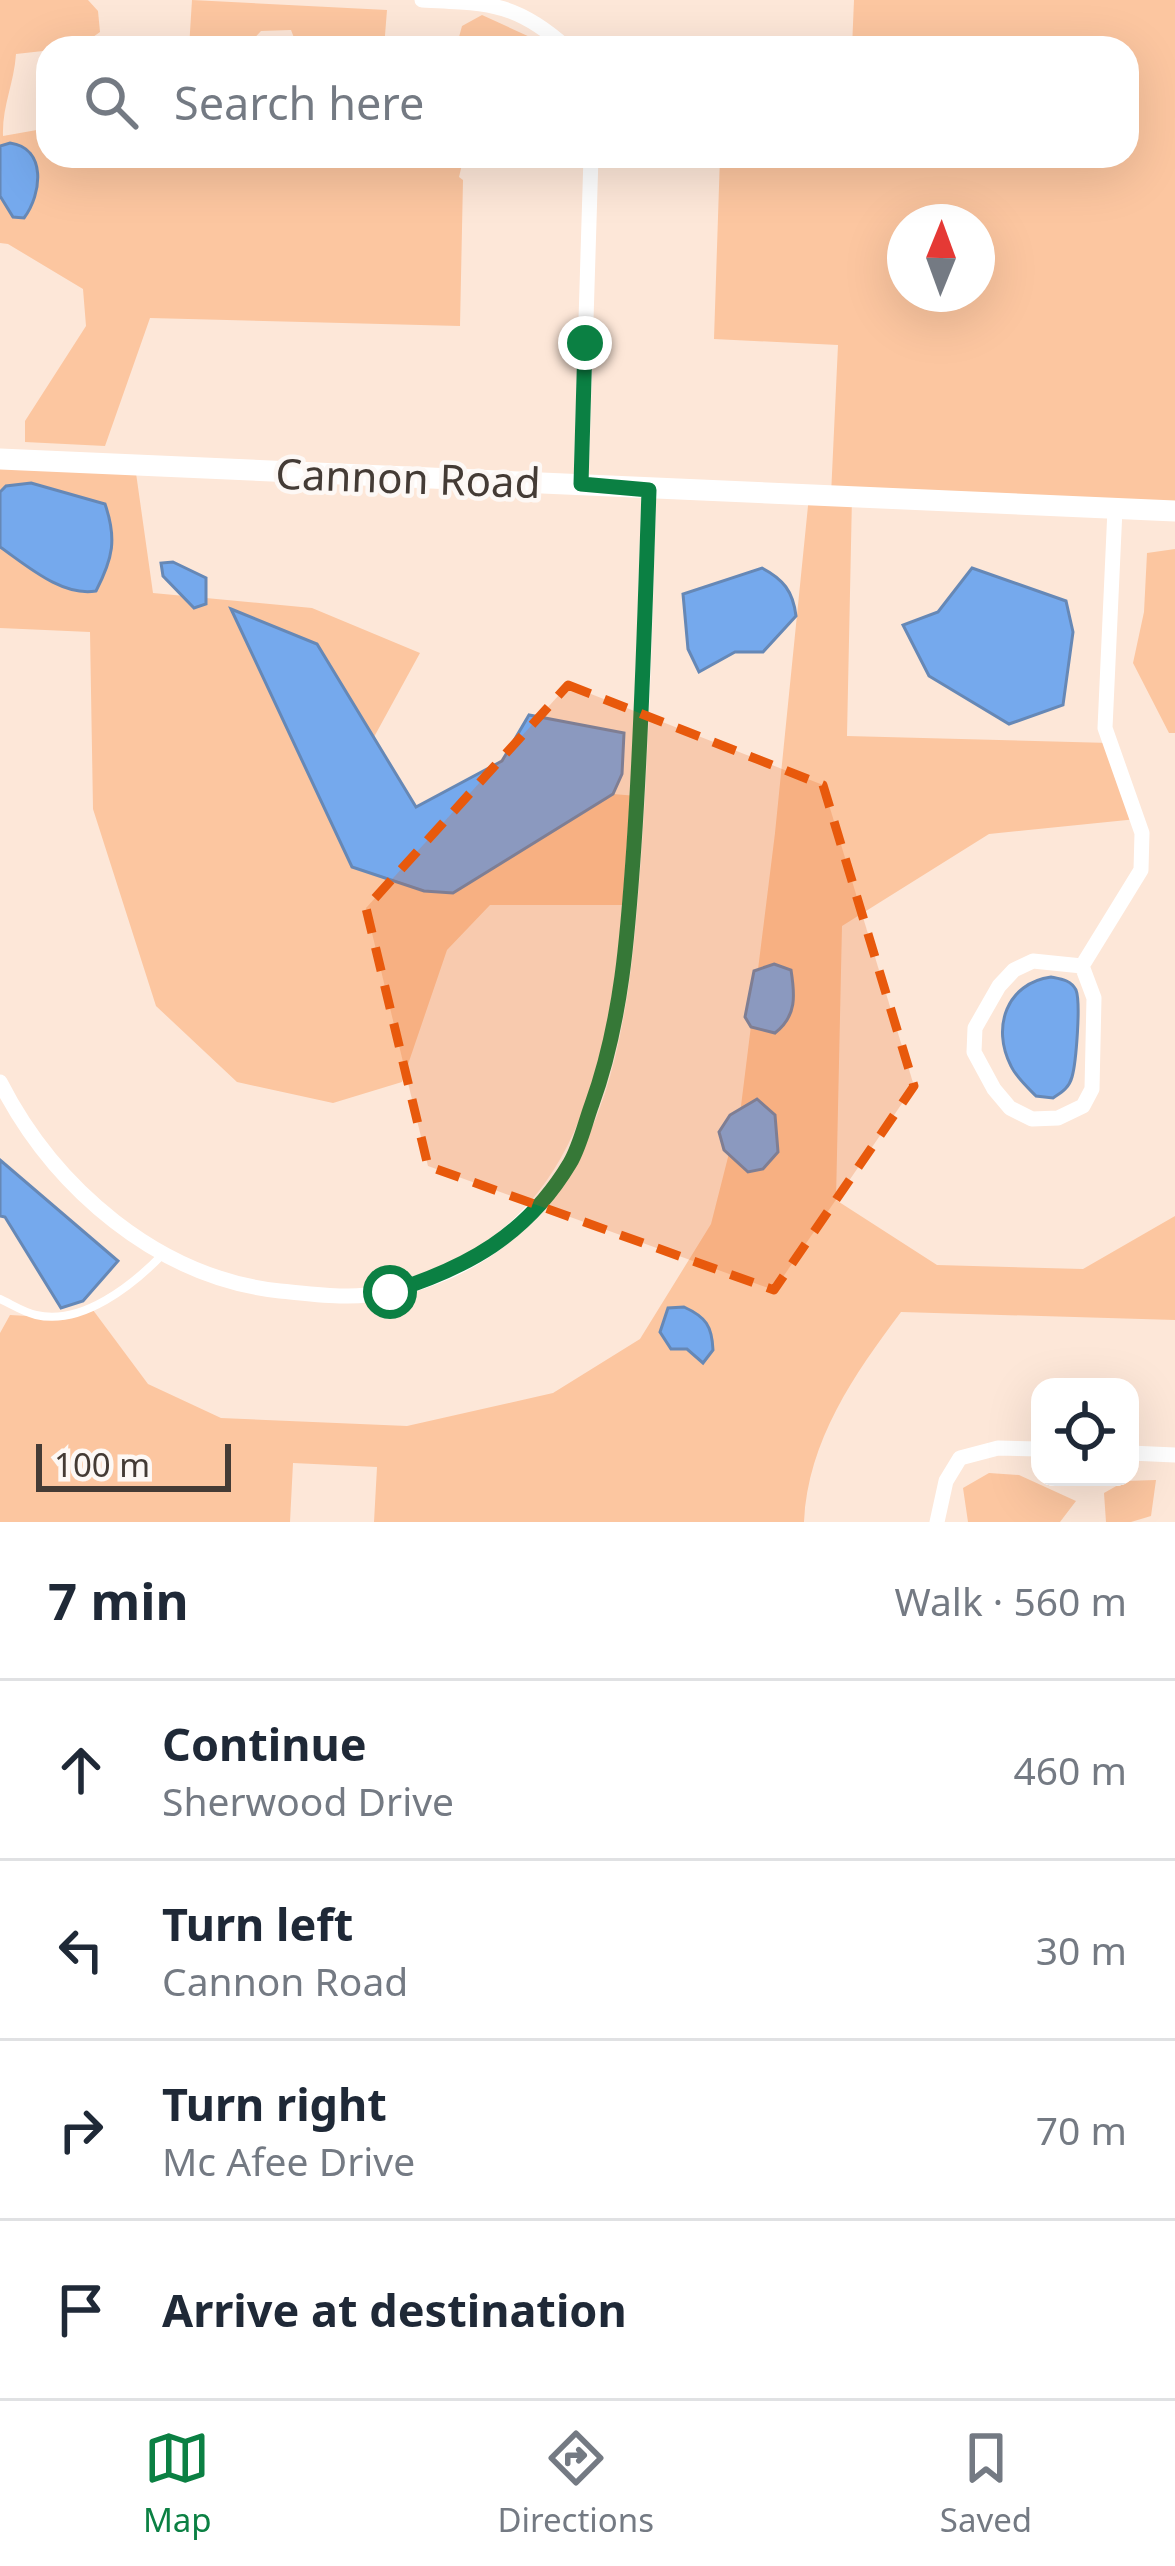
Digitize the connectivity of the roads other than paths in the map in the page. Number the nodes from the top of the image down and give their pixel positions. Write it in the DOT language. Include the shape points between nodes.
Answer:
graph roads {
  1 [pos="422,0"];
  2 [pos="554,36"];
  3 [pos="591,168"];
  4 [pos="0,459"];
  5 [pos="581,484"];
  6 [pos="649,490"];
  7 [pos="1115,509"];
  8 [pos="1175,511"];
  9 [pos="1082,966"];
  10 [pos="0,1082"];
  11 [pos="164,1253"];
  12 [pos="0,1299"];
  13 [pos="1031,1450"];
  14 [pos="1139,1453"];
  15 [pos="1175,1455"];
  16 [pos="937,1522"];
  1 -- 2 [label="street" via="501,7"];
  3 -- 5 [label="street"];
  4 -- 5 [label="main road, Cannon Road"];
  5 -- 6 [label="main road, Cannon Road"];
  6 -- 7 [label="main road, Cannon Road"];
  6 -- 11 [label="street" via="625,954 608,1060 572,1160 544,1200 475,1259 390,1292 272,1290"];
  7 -- 8 [label="main road, Cannon Road"];
  7 -- 9 [label="street" via="1105,728 1142,833 1141,870"];
  9 -- 9 [label="street" via="1033,961 1014,970 975,1028 974,1052 994,1089 1032,1119 1083,1106 1092,1089 1094,998"];
  10 -- 11 [label="street" via="41,1150 77,1190"];
  11 -- 12 [label="lane" via="140,1278 63,1318 32,1315"];
  13 -- 16 [label="street" via="960,1458"];
  14 -- 15 [label="street"];
}
